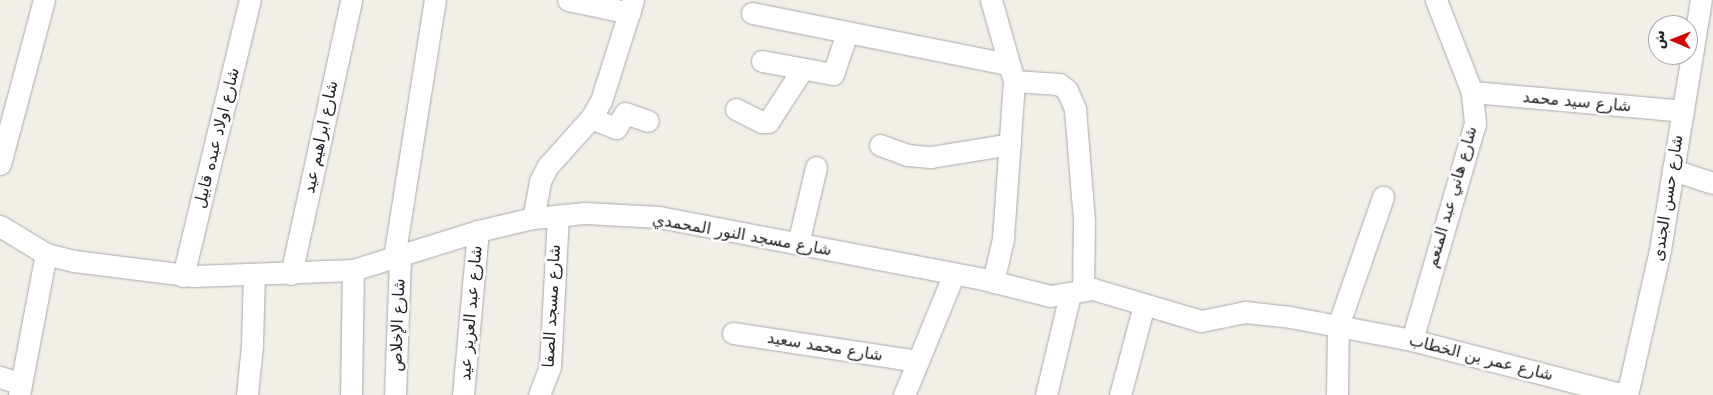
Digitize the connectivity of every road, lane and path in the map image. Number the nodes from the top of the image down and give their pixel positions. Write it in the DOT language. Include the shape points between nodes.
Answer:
graph roads {
  1 [pos="44,0"];
  2 [pos="250,0"];
  3 [pos="351,0"];
  4 [pos="435,0"];
  5 [pos="568,0"];
  6 [pos="991,0"];
  7 [pos="1436,0"];
  8 [pos="1701,0"];
  9 [pos="632,7"];
  10 [pos="752,13"];
  11 [pos="847,33"];
  12 [pos="762,61"];
  13 [pos="802,70"];
  14 [pos="1011,72"];
  15 [pos="1472,92"];
  16 [pos="736,109"];
  17 [pos="1682,111"];
  18 [pos="591,118"];
  19 [pos="648,121"];
  20 [pos="1010,144"];
  21 [pos="880,145"];
  22 [pos="0,164"];
  23 [pos="816,167"];
  24 [pos="1673,170"];
  25 [pos="1713,183"];
  26 [pos="1383,197"];
  27 [pos="558,216"];
  28 [pos="534,218"];
  29 [pos="0,226"];
  30 [pos="478,230"];
  31 [pos="798,244"];
  32 [pos="46,254"];
  33 [pos="397,257"];
  34 [pos="353,270"];
  35 [pos="291,274"];
  36 [pos="254,275"];
  37 [pos="184,276"];
  38 [pos="953,276"];
  39 [pos="993,282"];
  40 [pos="1076,292"];
  41 [pos="1144,305"];
  42 [pos="1338,326"];
  43 [pos="733,333"];
  44 [pos="1412,340"];
  45 [pos="918,361"];
  46 [pos="0,378"];
  47 [pos="1560,387"];
  48 [pos="20,390"];
  49 [pos="247,395"];
  50 [pos="351,395"];
  51 [pos="395,395"];
  52 [pos="463,395"];
  53 [pos="539,395"];
  54 [pos="904,395"];
  55 [pos="1046,395"];
  56 [pos="1120,395"];
  57 [pos="1337,395"];
  58 [pos="1624,395"];
  59 [pos="1628,395"];
  1 -- 22 [label="street"];
  2 -- 37 [label="street, شارع اولاد عبده قابيل"];
  3 -- 35 [label="street, شارع ابراهيم عيد"];
  4 -- 33 [label="street, شارع الإخلاص"];
  5 -- 9 [label="street"];
  6 -- 14 [label="street"];
  7 -- 15 [label="street, شارع هاني عبد المنعم"];
  8 -- 17 [label="street, شارع حسن الجندى"];
  9 -- 18 [label="street" via="601,100"];
  10 -- 11 [label="street"];
  11 -- 13 [label="street" via="833,74"];
  11 -- 14 [label="street"];
  12 -- 13 [label="street"];
  13 -- 16 [label="street" via="768,122"];
  14 -- 20 [label="street"];
  14 -- 40 [label="street" via="1059,84 1067,90 1075,109 1084,222"];
  15 -- 17 [label="street, شارع سيد محمد"];
  15 -- 44 [label="street, شارع هاني عبد المنعم" via="1476,113 1473,133"];
  17 -- 24 [label="street, شارع حسن الجندى"];
  18 -- 19 [label="street" via="616,128 626,113"];
  18 -- 28 [label="street" via="547,167 540,181"];
  20 -- 21 [label="street" via="931,157 907,155"];
  20 -- 39 [label="street" via="1003,238"];
  23 -- 31 [label="street"];
  24 -- 25 [label="street"];
  24 -- 59 [label="street, شارع حسن الجندى" via="1660,250"];
  26 -- 42 [label="street"];
  27 -- 28 [label="street, شارع مسجد النور المحمدي"];
  27 -- 31 [label="street, شارع مسجد النور المحمدي" via="585,213 659,218"];
  27 -- 53 [label="street, شارع مسجد الصفا" via="550,367"];
  28 -- 30 [label="street, شارع مسجد النور المحمدي"];
  29 -- 32 [label="street, شارع مسجد النور المحمدي"];
  30 -- 33 [label="street, شارع مسجد النور المحمدي"];
  30 -- 52 [label="street, شارع عبد العزيز عيد"];
  31 -- 38 [label="street, شارع مسجد النور المحمدي"];
  32 -- 37 [label="street, شارع مسجد النور المحمدي" via="74,261"];
  32 -- 48 [label="street"];
  33 -- 34 [label="street, شارع مسجد النور المحمدي"];
  33 -- 51 [label="street, شارع الإخلاص"];
  34 -- 35 [label="street, شارع مسجد النور المحمدي"];
  34 -- 50 [label="street"];
  35 -- 36 [label="street, شارع مسجد النور المحمدي"];
  36 -- 37 [label="street, شارع مسجد النور المحمدي"];
  36 -- 49 [label="street"];
  38 -- 39 [label="street, شارع مسجد النور المحمدي"];
  38 -- 45 [label="street"];
  39 -- 40 [label="street, شارع مسجد النور المحمدي" via="1050,296"];
  40 -- 41 [label="street, شارع مسجد النور المحمدي" via="1093,289"];
  40 -- 55 [label="street"];
  41 -- 42 [label="street, شارع مسجد النور المحمدي" via="1201,321 1245,312"];
  41 -- 56 [label="street"];
  42 -- 44 [label="street, شارع عمر بن الخطاب"];
  42 -- 57 [label="street"];
  43 -- 45 [label="street, شارع محمد سعيد"];
  44 -- 47 [label="street, شارع عمر بن الخطاب"];
  45 -- 54 [label="street"];
  46 -- 48 [label="street"];
  47 -- 58 [label="street, شارع عمر بن الخطاب"];
}
